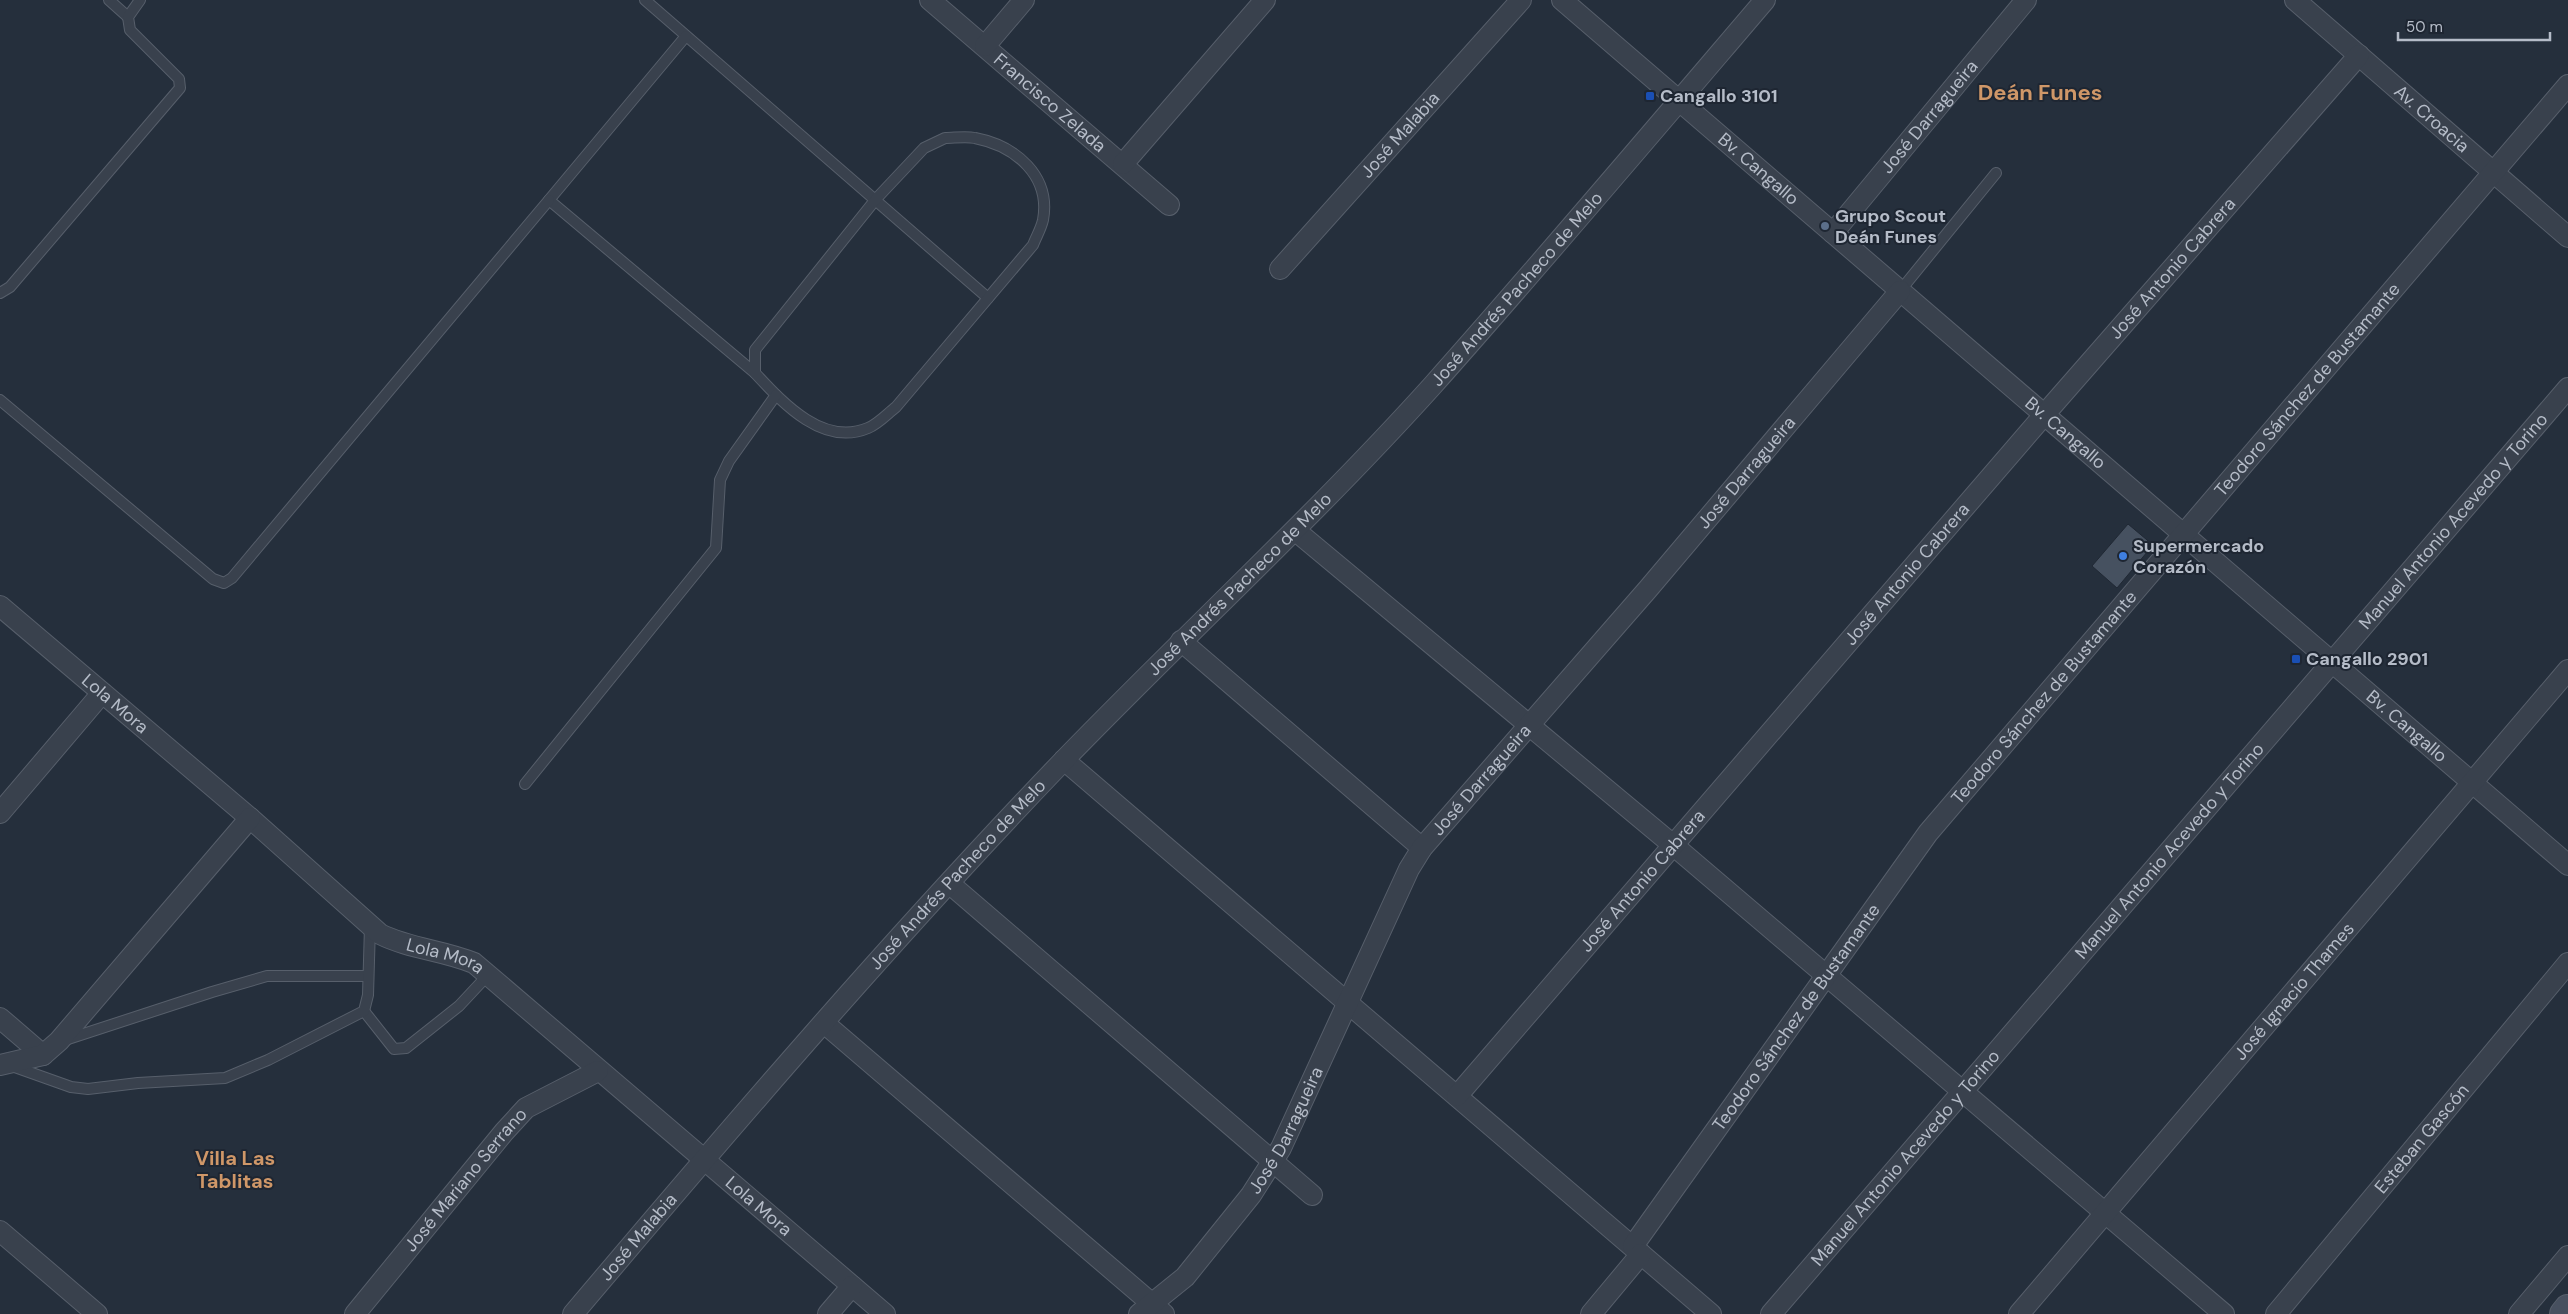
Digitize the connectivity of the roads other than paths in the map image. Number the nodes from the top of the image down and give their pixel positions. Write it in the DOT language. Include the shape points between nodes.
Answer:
graph roads {
  1 [pos="109,0"];
  2 [pos="140,0"];
  3 [pos="645,0"];
  4 [pos="930,0"];
  5 [pos="1024,0"];
  6 [pos="1266,0"];
  7 [pos="1521,0"];
  8 [pos="1562,0"];
  9 [pos="1765,0"];
  10 [pos="2026,0"];
  11 [pos="2295,0"];
  12 [pos="128,17"];
  13 [pos="686,36"];
  14 [pos="984,46"];
  15 [pos="2358,55"];
  16 [pos="2568,85"];
  17 [pos="1679,101"];
  18 [pos="1123,164"];
  19 [pos="2494,172"];
  20 [pos="1996,174"];
  21 [pos="876,199"];
  22 [pos="549,200"];
  23 [pos="1169,206"];
  24 [pos="1833,233"];
  25 [pos="2568,237"];
  26 [pos="1280,269"];
  27 [pos="1900,291"];
  28 [pos="0,293"];
  29 [pos="988,298"];
  30 [pos="755,373"];
  31 [pos="2568,388"];
  32 [pos="776,395"];
  33 [pos="0,400"];
  34 [pos="2044,415"];
  35 [pos="1296,531"];
  36 [pos="2183,535"];
  37 [pos="0,606"];
  38 [pos="1181,641"];
  39 [pos="2330,662"];
  40 [pos="2568,670"];
  41 [pos="102,693"];
  42 [pos="1529,725"];
  43 [pos="1064,760"];
  44 [pos="2470,782"];
  45 [pos="525,784"];
  46 [pos="0,814"];
  47 [pos="250,818"];
  48 [pos="1673,845"];
  49 [pos="1422,848"];
  50 [pos="2568,865"];
  51 [pos="950,884"];
  52 [pos="370,924"];
  53 [pos="2568,963"];
  54 [pos="368,976"];
  55 [pos="487,976"];
  56 [pos="1826,976"];
  57 [pos="1349,1004"];
  58 [pos="364,1010"];
  59 [pos="0,1018"];
  60 [pos="824,1023"];
  61 [pos="59,1041"];
  62 [pos="43,1055"];
  63 [pos="3,1064"];
  64 [pos="598,1071"];
  65 [pos="1962,1091"];
  66 [pos="1457,1096"];
  67 [pos="704,1160"];
  68 [pos="1273,1161"];
  69 [pos="1312,1195"];
  70 [pos="2105,1213"];
  71 [pos="0,1231"];
  72 [pos="1636,1250"];
  73 [pos="2568,1256"];
  74 [pos="852,1286"];
  75 [pos="2568,1309"];
  76 [pos="89,1311"];
  77 [pos="1151,1311"];
  78 [pos="355,1314"];
  79 [pos="572,1314"];
  80 [pos="828,1314"];
  81 [pos="885,1314"];
  82 [pos="1590,1314"];
  83 [pos="1711,1314"];
  84 [pos="1771,1314"];
  85 [pos="2019,1314"];
  86 [pos="2224,1314"];
  87 [pos="2276,1314"];
  88 [pos="2519,1314"];
  89 [pos="2564,1314"];
  1 -- 12 [label="lane"];
  2 -- 12 [label="lane"];
  3 -- 13 [label="lane"];
  4 -- 14 [label="street, Francisco Zelada"];
  5 -- 14 [label="street"];
  6 -- 18 [label="street"];
  7 -- 26 [label="street, José Malabia"];
  8 -- 17 [label="street, Bv. Cangallo"];
  9 -- 17 [label="street, José Andrés Pacheco de Melo"];
  10 -- 24 [label="street, José Darragueira"];
  11 -- 15 [label="street, Av. Croacia"];
  12 -- 28 [label="lane" via="130,30 179,78 180,88 10,287"];
  13 -- 21 [label="lane"];
  13 -- 22 [label="lane"];
  14 -- 18 [label="street, Francisco Zelada"];
  15 -- 19 [label="street, Av. Croacia"];
  15 -- 34 [label="street, José Antonio Cabrera"];
  16 -- 19 [label="street, Teodoro Sánchez de Bustamante"];
  17 -- 24 [label="street, Bv. Cangallo"];
  17 -- 35 [label="street, José Andrés Pacheco de Melo" via="1431,386"];
  18 -- 23 [label="street, Francisco Zelada"];
  19 -- 25 [label="street, Av. Croacia"];
  19 -- 36 [label="street, Teodoro Sánchez de Bustamante"];
  20 -- 27 [label="lane"];
  21 -- 29 [label="lane"];
  21 -- 29 [label="lane" via="924,148 945,138 973,138 998,144 1023,161 1038,179 1044,202 1043,222 1033,245"];
  21 -- 30 [label="lane" via="764,336 755,350"];
  22 -- 30 [label="lane"];
  22 -- 33 [label="lane" via="232,578 224,583 213,579"];
  24 -- 27 [label="street, Bv. Cangallo"];
  27 -- 34 [label="street, Bv. Cangallo"];
  27 -- 42 [label="street, José Darragueira"];
  29 -- 32 [label="lane" via="896,407 870,428 833,432 803,418"];
  30 -- 32 [label="lane"];
  31 -- 39 [label="street, Manuel Antonio Acevedo y Torino"];
  32 -- 45 [label="lane" via="729,460 720,480 716,548"];
  34 -- 36 [label="street, Bv. Cangallo"];
  34 -- 48 [label="street, José Antonio Cabrera"];
  35 -- 38 [label="street, José Andrés Pacheco de Melo"];
  35 -- 42 [label="street"];
  36 -- 39 [label="street, Bv. Cangallo"];
  36 -- 56 [label="street, Teodoro Sánchez de Bustamante" via="1928,834"];
  37 -- 41 [label="street, Lola Mora"];
  38 -- 43 [label="street, José Andrés Pacheco de Melo"];
  38 -- 49 [label="street"];
  39 -- 44 [label="street, Bv. Cangallo"];
  39 -- 65 [label="street, Manuel Antonio Acevedo y Torino"];
  40 -- 44 [label="street, José Ignacio Thames"];
  41 -- 46 [label="street"];
  41 -- 47 [label="street, Lola Mora"];
  42 -- 48 [label="street"];
  42 -- 49 [label="street, José Darragueira"];
  43 -- 51 [label="street, José Andrés Pacheco de Melo"];
  43 -- 57 [label="street"];
  44 -- 50 [label="street, Bv. Cangallo"];
  44 -- 70 [label="street, José Ignacio Thames"];
  47 -- 52 [label="street, Lola Mora"];
  47 -- 61 [label="street"];
  48 -- 56 [label="street"];
  48 -- 66 [label="street, José Antonio Cabrera"];
  49 -- 57 [label="street, José Darragueira" via="1409,869"];
  51 -- 60 [label="street, José Andrés Pacheco de Melo"];
  51 -- 68 [label="street"];
  52 -- 54 [label="lane"];
  52 -- 55 [label="street, Lola Mora" via="380,934 399,943 474,963"];
  53 -- 87 [label="street, Esteban Gascón"];
  54 -- 58 [label="lane"];
  54 -- 61 [label="lane" via="267,976"];
  55 -- 58 [label="lane" via="459,1006 406,1048 394,1049"];
  55 -- 64 [label="street, Lola Mora"];
  56 -- 65 [label="street"];
  56 -- 72 [label="street, Teodoro Sánchez de Bustamante"];
  57 -- 66 [label="street"];
  57 -- 68 [label="street, José Darragueira"];
  58 -- 63 [label="lane" via="268,1060 225,1078 88,1089 71,1087"];
  59 -- 62 [label="street"];
  60 -- 67 [label="street, José Andrés Pacheco de Melo"];
  60 -- 77 [label="street"];
  61 -- 62 [label="street"];
  62 -- 63 [label="street"];
  64 -- 67 [label="street, Lola Mora"];
  64 -- 78 [label="street, José Mariano Serrano" via="526,1108"];
  65 -- 70 [label="street"];
  65 -- 84 [label="street, Manuel Antonio Acevedo y Torino"];
  66 -- 72 [label="street"];
  67 -- 74 [label="street, Lola Mora"];
  67 -- 79 [label="street, José Malabia"];
  68 -- 69 [label="street"];
  68 -- 77 [label="street, José Darragueira" via="1251,1195 1185,1276"];
  70 -- 85 [label="street, José Ignacio Thames"];
  70 -- 86 [label="street"];
  71 -- 76 [label="street"];
  72 -- 82 [label="street, Teodoro Sánchez de Bustamante"];
  72 -- 83 [label="street"];
  73 -- 88 [label="street"];
  74 -- 80 [label="street"];
  74 -- 81 [label="street, Lola Mora"];
  75 -- 89 [label="main road"];
}
